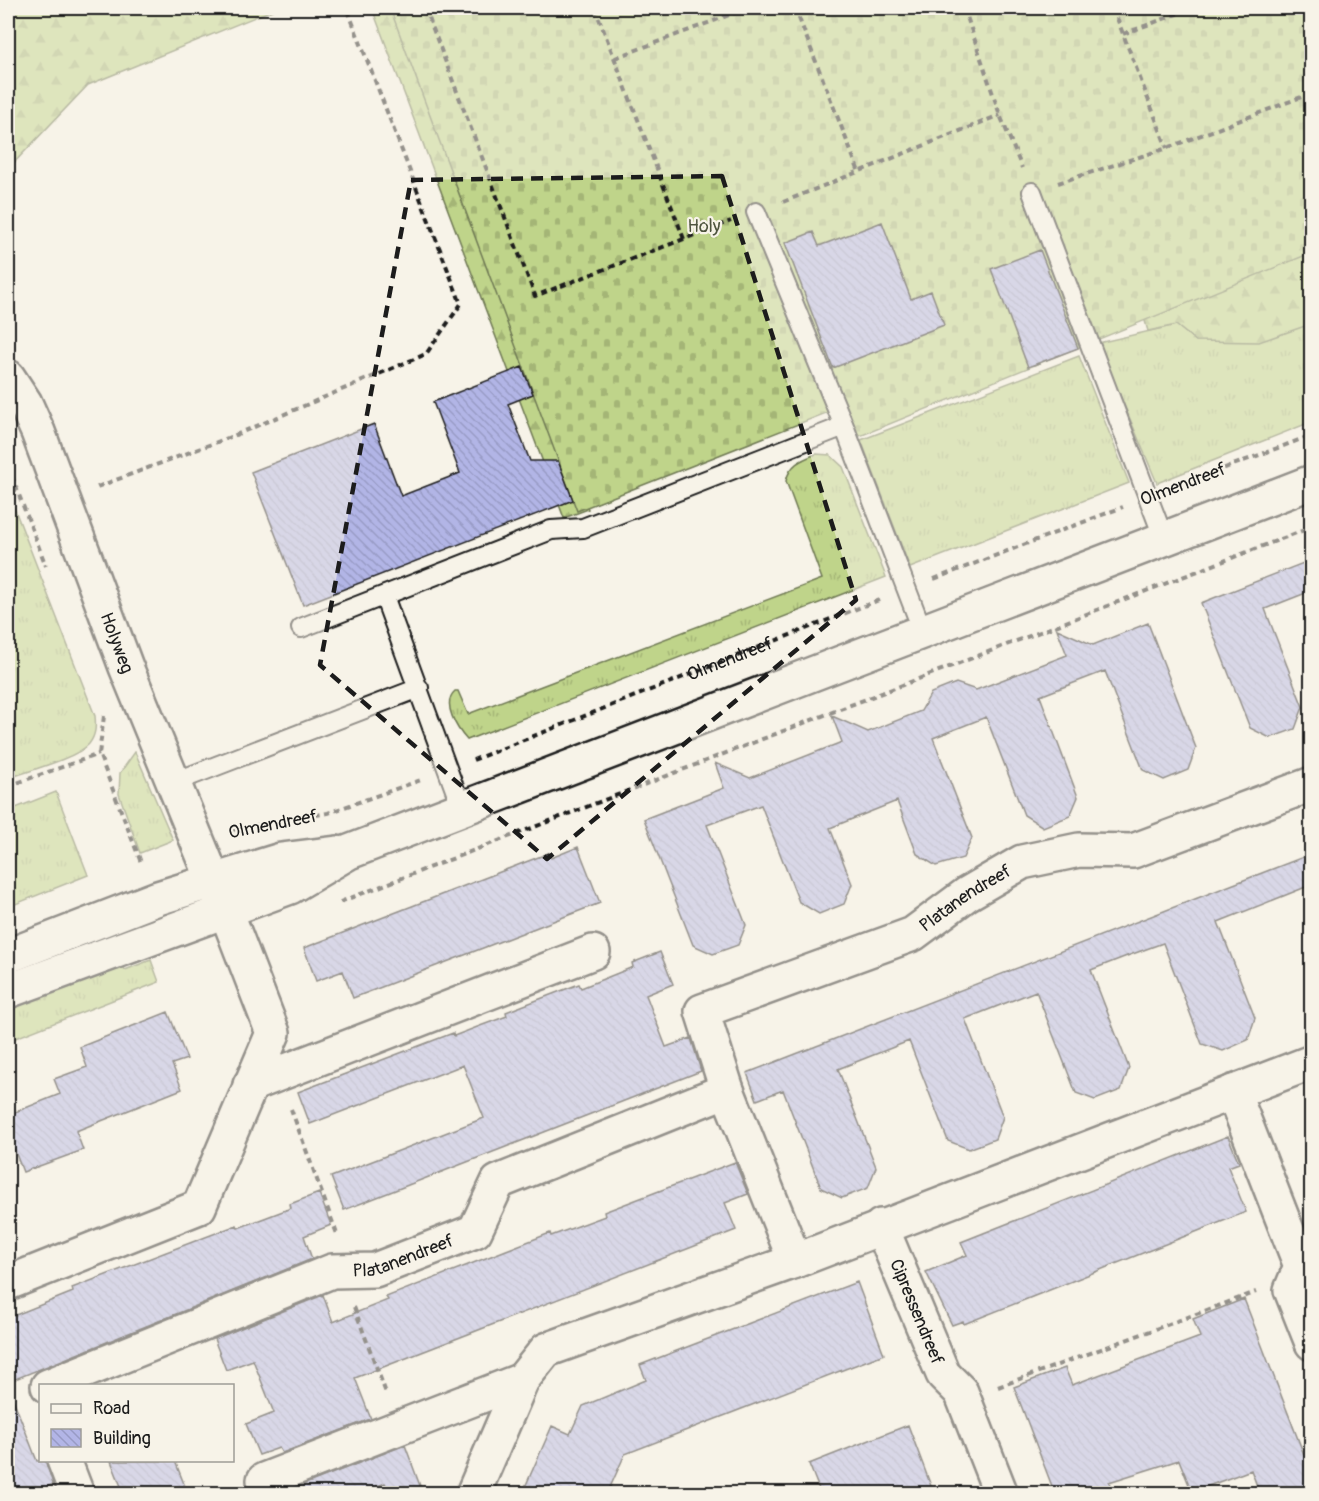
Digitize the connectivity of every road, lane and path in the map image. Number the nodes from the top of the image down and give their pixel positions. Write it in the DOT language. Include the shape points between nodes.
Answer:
graph roads {
  1 [pos="347,8"];
  2 [pos="424,8"];
  3 [pos="595,8"];
  4 [pos="748,8"];
  5 [pos="795,8"];
  6 [pos="964,8"];
  7 [pos="1113,8"];
  8 [pos="1193,8"];
  9 [pos="1123,34"];
  10 [pos="615,58"];
  11 [pos="1311,93"];
  12 [pos="1000,115"];
  13 [pos="1167,148"];
  14 [pos="858,172"];
  15 [pos="1032,192"];
  16 [pos="756,212"];
  17 [pos="684,239"];
  18 [pos="8,377"];
  19 [pos="844,426"];
  20 [pos="1311,435"];
  21 [pos="8,466"];
  22 [pos="1311,483"];
  23 [pos="1149,497"];
  24 [pos="63,501"];
  25 [pos="1164,539"];
  26 [pos="50,576"];
  27 [pos="906,590"];
  28 [pos="384,596"];
  29 [pos="301,628"];
  30 [pos="923,632"];
  31 [pos="419,688"];
  32 [pos="101,707"];
  33 [pos="99,754"];
  34 [pos="448,770"];
  35 [pos="172,783"];
  36 [pos="1311,784"];
  37 [pos="8,786"];
  38 [pos="462,809"];
  39 [pos="284,820"];
  40 [pos="273,822"];
  41 [pos="198,844"];
  42 [pos="349,852"];
  43 [pos="143,868"];
  44 [pos="214,881"];
  45 [pos="226,911"];
  46 [pos="593,952"];
  47 [pos="8,956"];
  48 [pos="8,991"];
  49 [pos="1311,1062"];
  50 [pos="250,1085"];
  51 [pos="727,1090"];
  52 [pos="1233,1092"];
  53 [pos="881,1226"];
  54 [pos="795,1261"];
  55 [pos="1296,1278"];
  56 [pos="8,1283"];
  57 [pos="1311,1343"];
  58 [pos="522,1380"];
  59 [pos="53,1384"];
  60 [pos="964,1400"];
  61 [pos="64,1462"];
  62 [pos="76,1494"];
  63 [pos="268,1494"];
  64 [pos="473,1494"];
  65 [pos="1001,1494"];
  1 -- 24 [label="path" via="460,304 426,354 233,436"];
  2 -- 17 [label="path" via="535,296"];
  3 -- 10 [label="path"];
  4 -- 10 [label="path"];
  5 -- 14 [label="path"];
  6 -- 12 [label="path"];
  7 -- 9 [label="path"];
  8 -- 9 [label="path"];
  9 -- 13 [label="path"];
  10 -- 17 [label="path"];
  11 -- 13 [label="path"];
  12 -- 14 [label="path"];
  12 -- 15 [label="path"];
  13 -- 15 [label="path"];
  14 -- 16 [label="path"];
  15 -- 23 [label="lane"];
  16 -- 17 [label="path"];
  16 -- 19 [label="lane"];
  18 -- 24 [label="street, Holyweg" via="25,403"];
  19 -- 27 [label="lane"];
  19 -- 28 [label="lane" via="583,528 551,530"];
  20 -- 23 [label="path, Olmendreef"];
  21 -- 26 [label="path"];
  22 -- 25 [label="street, Olmendreef"];
  23 -- 25 [label="lane"];
  23 -- 27 [label="path, Olmendreef"];
  24 -- 35 [label="street, Holyweg"];
  25 -- 30 [label="street, Olmendreef"];
  27 -- 30 [label="lane"];
  27 -- 34 [label="path, Olmendreef"];
  28 -- 29 [label="lane"];
  28 -- 31 [label="lane"];
  30 -- 38 [label="street, Olmendreef"];
  31 -- 34 [label="lane"];
  31 -- 35 [label="lane"];
  32 -- 33 [label="path" via="105,718"];
  33 -- 37 [label="path"];
  33 -- 43 [label="path"];
  34 -- 38 [label="lane"];
  34 -- 39 [label="path, Olmendreef" via="328,813"];
  35 -- 41 [label="street, Holyweg"];
  36 -- 51 [label="street, Platanendreef" via="1133,851 1078,850 1022,862 967,894 913,934 702,1011"];
  38 -- 42 [label="street, Olmendreef"];
  40 -- 41 [label="path, Olmendreef" via="239,828"];
  41 -- 44 [label="street, Holyweg"];
  42 -- 44 [label="street, Olmendreef" via="281,860"];
  42 -- 45 [label="street, Olmendreef" via="290,887"];
  44 -- 45 [label="street, Holyweg"];
  44 -- 47 [label="street, Olmendreef" via="158,898"];
  45 -- 48 [label="street, Olmendreef"];
  45 -- 50 [label="street" via="273,1033"];
  46 -- 50 [label="street"];
  49 -- 52 [label="street"];
  50 -- 56 [label="street" via="199,1207"];
  51 -- 54 [label="street, Platanendreef"];
  51 -- 59 [label="street, Platanendreef" via="498,1182 475,1231 375,1270 332,1271"];
  52 -- 53 [label="street"];
  52 -- 55 [label="street" via="1301,1266"];
  53 -- 54 [label="street"];
  53 -- 60 [label="street, Cipressendreef" via="943,1374"];
  54 -- 58 [label="street" via="546,1350"];
  55 -- 57 [label="street" via="1291,1290"];
  55 -- 60 [label="path"];
  58 -- 63 [label="street" via="264,1480"];
  58 -- 64 [label="street"];
  60 -- 65 [label="street, Cipressendreef"];
  61 -- 62 [label="street"];
}
